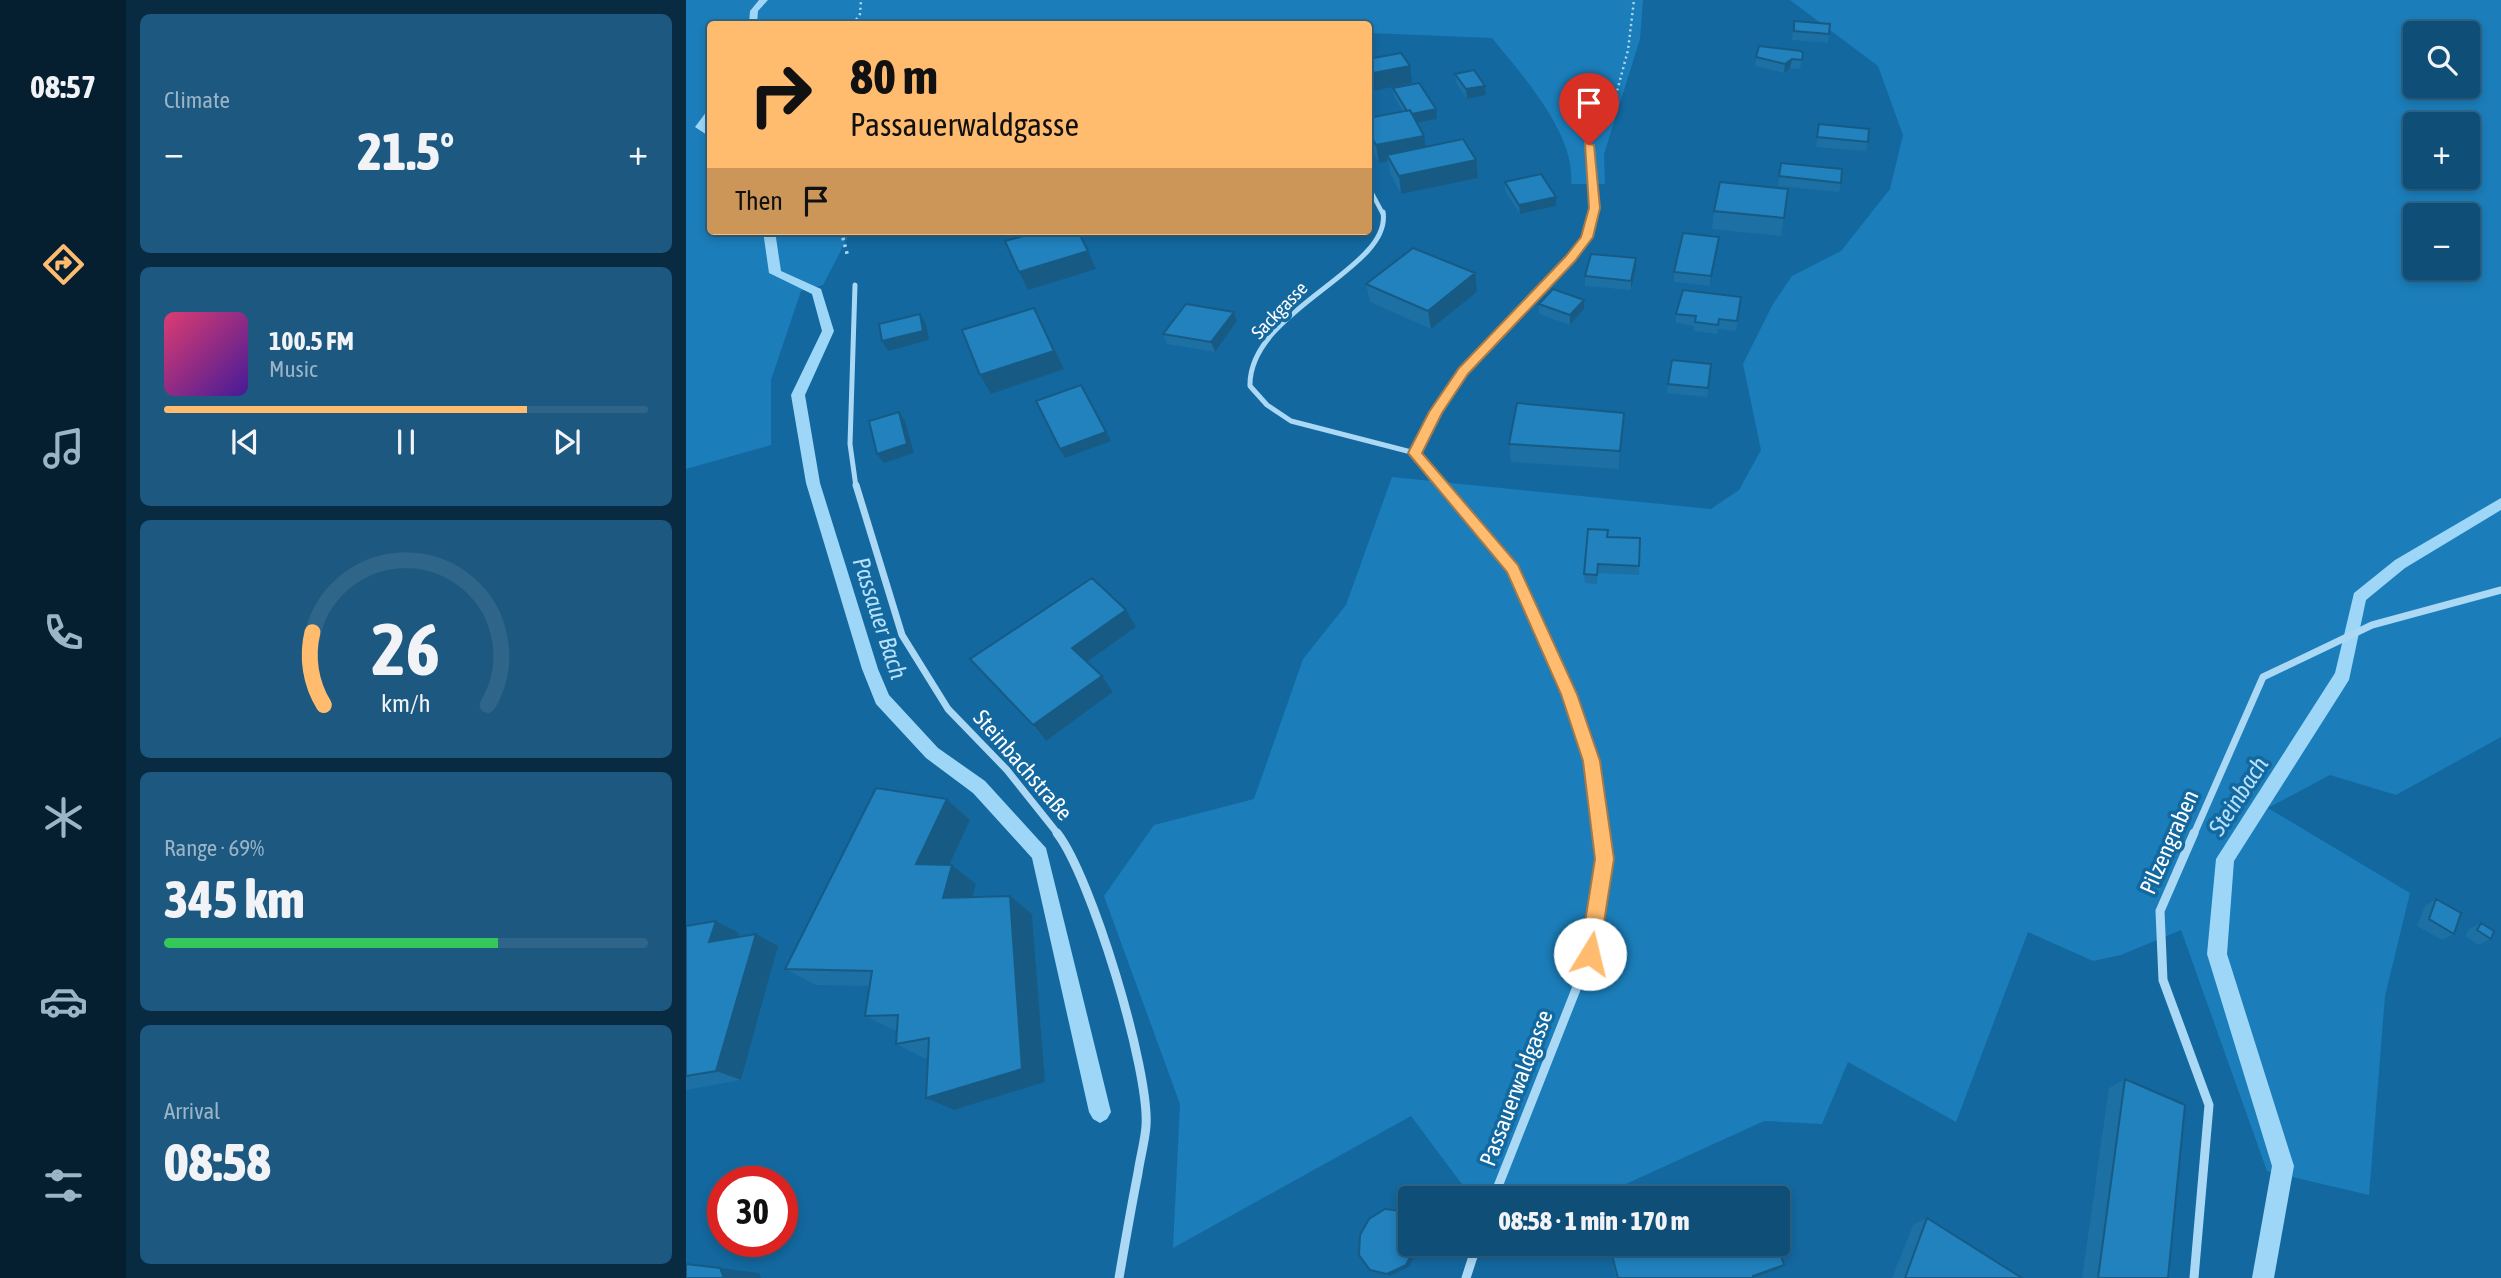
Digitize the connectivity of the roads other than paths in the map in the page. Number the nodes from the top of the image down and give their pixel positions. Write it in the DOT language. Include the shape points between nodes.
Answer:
graph roads {
  1 [pos="1589,145"];
  2 [pos="1372,192"];
  3 [pos="855,285"];
  4 [pos="1415,453"];
  5 [pos="2501,590"];
  6 [pos="1498,1186"];
  7 [pos="1474,1256"];
  8 [pos="1119,1278"];
  9 [pos="1466,1278"];
  10 [pos="2194,1278"];
  1 -- 4 [label="street" via="1595,208 1587,237 1463,371"];
  2 -- 4 [label="street, Sackgasse" via="1382,206 1383,228 1373,246 1298,309 1264,346 1251,366 1250,386 1291,421"];
  3 -- 8 [label="street, Steinbachstraße" via="850,444 855,477 902,635 948,709 1007,770 1066,844 1083,879 1124,1006 1146,1092 1146,1126"];
  4 -- 6 [label="street, Passauerwaldgasse" via="1513,569 1569,694 1592,761 1605,859 1590,954"];
  5 -- 10 [label="street, Pilzengraben" via="2372,625 2263,677 2160,911 2163,980 2209,1105"];
  7 -- 9 [label="street"];
}
